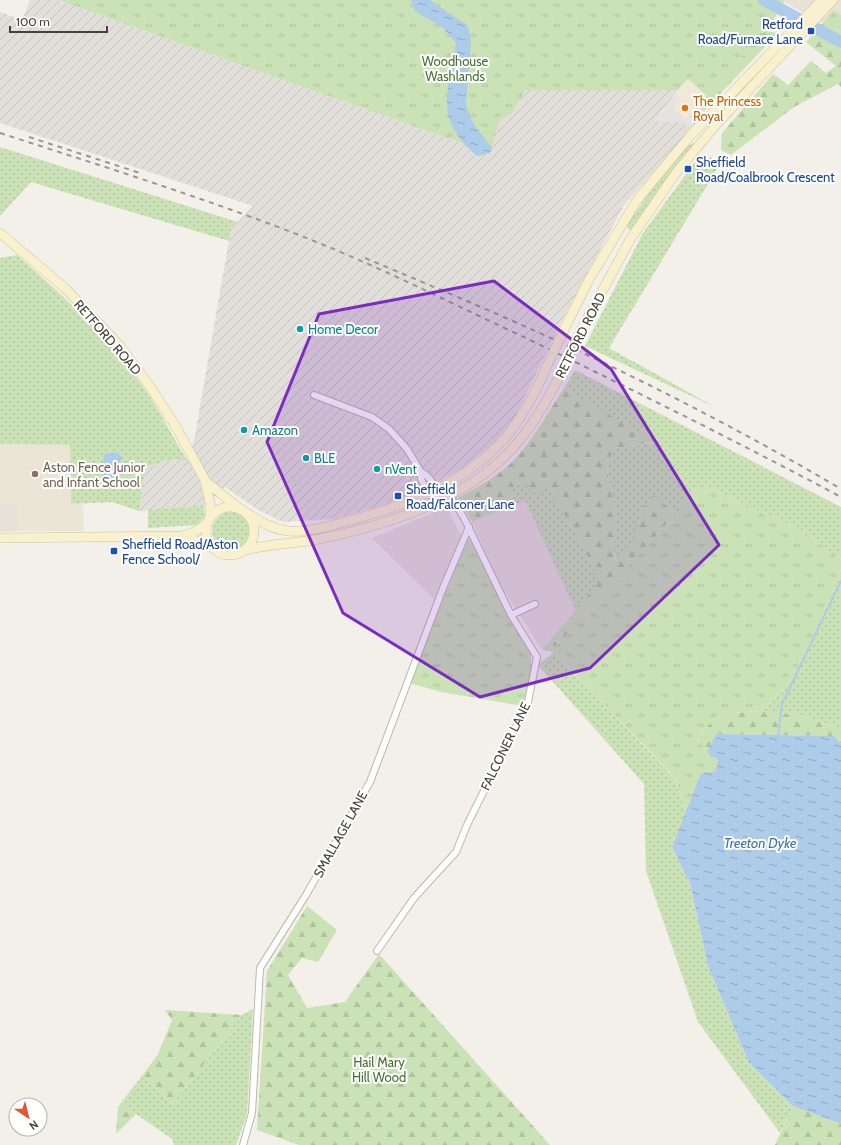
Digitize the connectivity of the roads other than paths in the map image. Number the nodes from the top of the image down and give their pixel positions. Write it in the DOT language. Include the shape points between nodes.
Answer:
graph roads {
  1 [pos="822,0"];
  2 [pos="833,0"];
  3 [pos="813,16"];
  4 [pos="0,233"];
  5 [pos="314,395"];
  6 [pos="205,480"];
  7 [pos="436,489"];
  8 [pos="448,495"];
  9 [pos="438,500"];
  10 [pos="244,511"];
  11 [pos="208,520"];
  12 [pos="469,527"];
  13 [pos="182,536"];
  14 [pos="0,538"];
  15 [pos="211,546"];
  16 [pos="247,550"];
  17 [pos="534,604"];
  18 [pos="511,615"];
  19 [pos="377,951"];
  20 [pos="243,1145"];
  1 -- 3 [label="main road, RETFORD ROAD"];
  2 -- 3 [label="main road, RETFORD ROAD"];
  3 -- 7 [label="main road, RETFORD ROAD, bridge" via="794,28 690,136 637,200 590,278 527,406 503,439 471,467"];
  3 -- 8 [label="main road, RETFORD ROAD, bridge" via="804,31 714,127 676,173 631,238 581,330 544,408 512,449 490,469"];
  4 -- 6 [label="main road, RETFORD ROAD" via="65,288 120,346 175,425"];
  5 -- 7 [label="street, FALCONER LANE" via="372,417 389,429 407,449 421,472 420,479"];
  6 -- 10 [label="main road, RETFORD ROAD"];
  6 -- 11 [label="main road, RETFORD ROAD" via="210,502"];
  7 -- 8 [label="street, FALCONER LANE"];
  7 -- 9 [label="street"];
  7 -- 10 [label="main road, RETFORD ROAD" via="371,514 306,531 275,529"];
  8 -- 9 [label="main road, RETFORD ROAD"];
  8 -- 12 [label="street, FALCONER LANE"];
  9 -- 16 [label="main road, RETFORD ROAD" via="381,523 347,533"];
  10 -- 11 [label="main road" via="234,507 221,508"];
  10 -- 16 [label="main road" via="254,525 255,532"];
  11 -- 13 [label="main road" via="194,532"];
  11 -- 15 [label="main road" via="206,532"];
  12 -- 18 [label="street, FALCONER LANE"];
  12 -- 20 [label="street, SMALLAGE LANE" via="443,588 370,782 306,895 260,968 252,1113"];
  13 -- 14 [label="main road"];
  13 -- 15 [label="main road"];
  15 -- 16 [label="main road" via="228,556"];
  17 -- 18 [label="street"];
  18 -- 19 [label="street, FALCONER LANE" via="537,655 528,702 456,852 414,898"];
}
